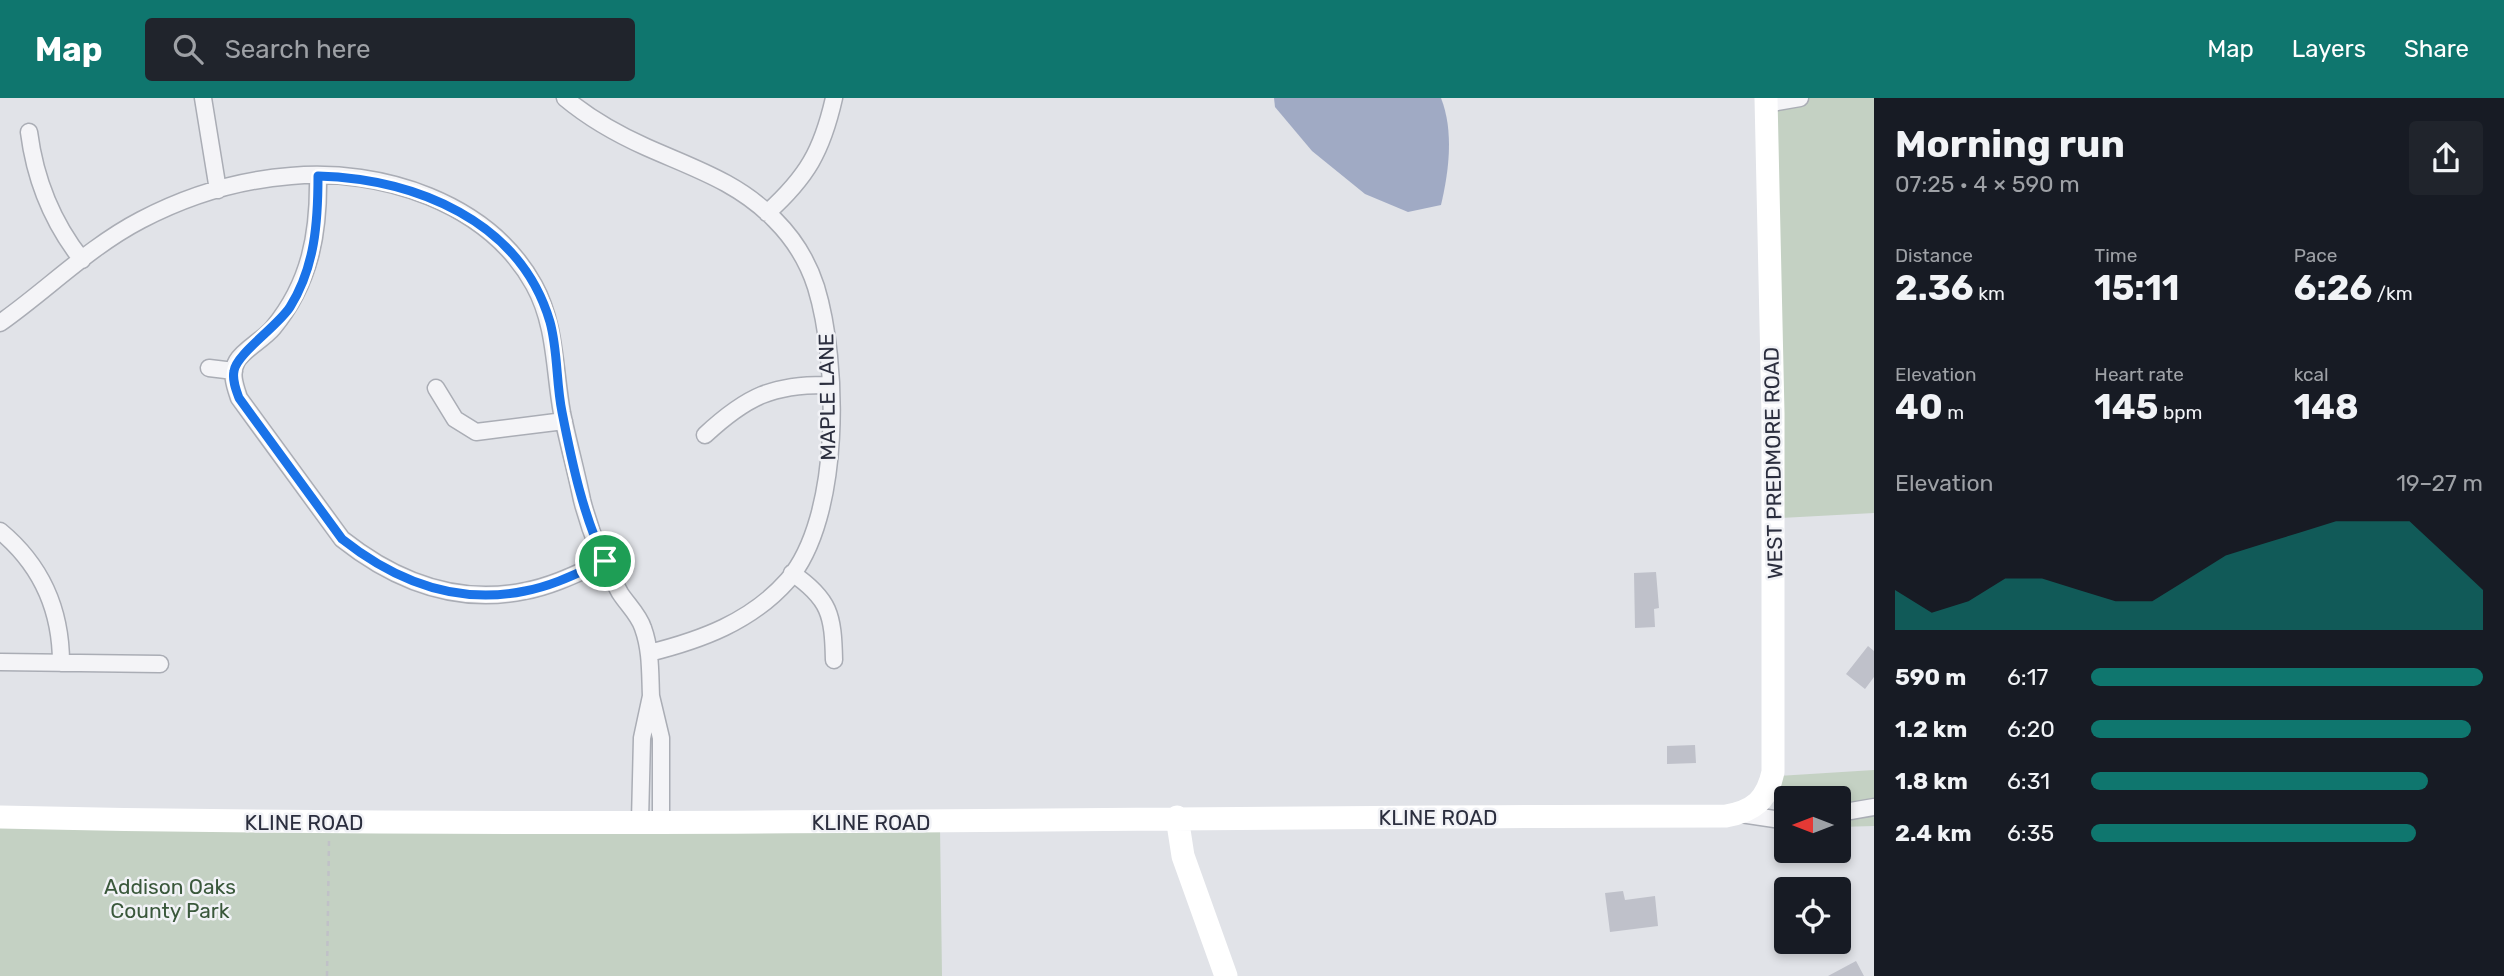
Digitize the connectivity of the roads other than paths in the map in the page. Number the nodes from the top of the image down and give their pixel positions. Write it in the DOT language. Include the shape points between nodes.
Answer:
graph roads {
  1 [pos="202,98"];
  2 [pos="565,98"];
  3 [pos="834,98"];
  4 [pos="1800,98"];
  5 [pos="1766,101"];
  6 [pos="29,132"];
  7 [pos="318,176"];
  8 [pos="218,190"];
  9 [pos="767,213"];
  10 [pos="82,260"];
  11 [pos="0,323"];
  12 [pos="209,368"];
  13 [pos="234,371"];
  14 [pos="830,385"];
  15 [pos="436,388"];
  16 [pos="564,421"];
  17 [pos="705,435"];
  18 [pos="0,531"];
  19 [pos="605,561"];
  20 [pos="792,573"];
  21 [pos="649,653"];
  22 [pos="834,660"];
  23 [pos="0,662"];
  24 [pos="61,663"];
  25 [pos="160,664"];
  26 [pos="1874,807"];
  27 [pos="1852,811"];
  28 [pos="1741,814"];
  29 [pos="0,817"];
  30 [pos="1177,817"];
  31 [pos="1774,819"];
  32 [pos="650,821"];
  33 [pos="1226,976"];
  1 -- 8 [label="street"];
  2 -- 9 [label="street, MAPLE LANE" via="646,147 726,181"];
  3 -- 9 [label="street" via="814,160 796,187"];
  4 -- 5 [label="street"];
  5 -- 28 [label="street, WEST PREDMORE ROAD" via="1774,426 1773,772 1762,802"];
  6 -- 10 [label="street" via="45,196 66,240"];
  7 -- 8 [label="street"];
  7 -- 13 [label="street" via="315,242 300,284 290,307 270,332 238,359"];
  7 -- 16 [label="street" via="429,195 481,224 515,256 550,322"];
  8 -- 10 [label="street" via="141,220"];
  9 -- 14 [label="street, MAPLE LANE" via="800,251 816,285 828,334"];
  10 -- 11 [label="street"];
  12 -- 13 [label="street"];
  13 -- 19 [label="street" via="239,398 342,539 416,584 457,595 526,591"];
  14 -- 17 [label="street" via="777,387 729,412"];
  14 -- 20 [label="street, MAPLE LANE" via="827,483 806,550"];
  15 -- 16 [label="street" via="455,419 477,432"];
  16 -- 19 [label="street" via="585,510"];
  18 -- 24 [label="street" via="20,548 53,601"];
  19 -- 21 [label="street" via="643,625"];
  20 -- 21 [label="street, MAPLE LANE" via="763,604 720,631"];
  20 -- 22 [label="street" via="826,603"];
  21 -- 32 [label="street" via="651,696 642,738"];
  23 -- 24 [label="street"];
  24 -- 25 [label="street"];
  26 -- 27 [label="street"];
  28 -- 30 [label="street, KLINE ROAD"];
  28 -- 31 [label="street"];
  29 -- 32 [label="street, KLINE ROAD"];
  30 -- 32 [label="street, KLINE ROAD" via="911,823"];
  30 -- 33 [label="street" via="1183,856"];
}
